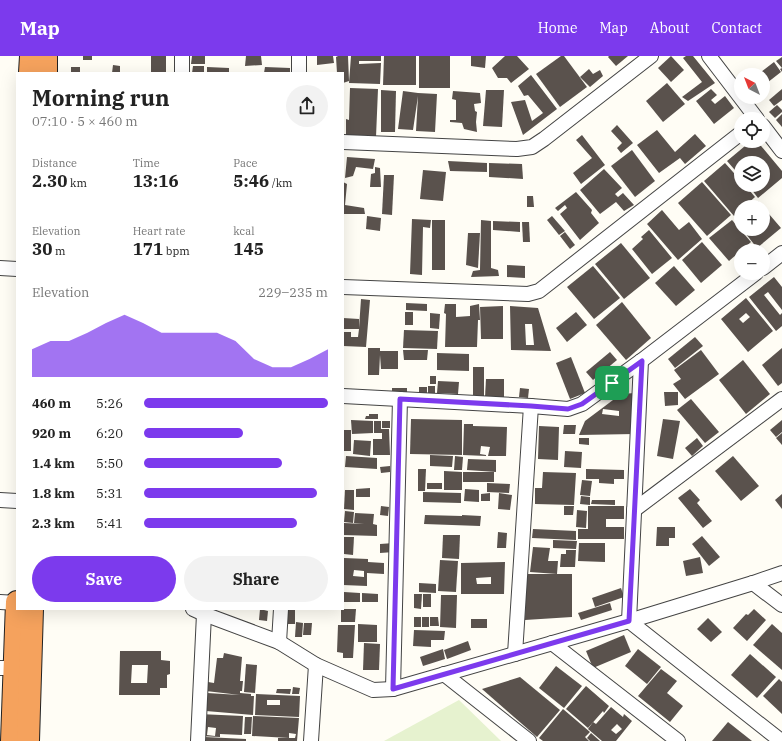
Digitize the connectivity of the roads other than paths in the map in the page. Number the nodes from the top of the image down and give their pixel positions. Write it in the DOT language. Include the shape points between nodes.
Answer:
graph roads {
  1 [pos="31,56"];
  2 [pos="46,56"];
  3 [pos="182,56"];
  4 [pos="299,56"];
  5 [pos="651,56"];
  6 [pos="709,56"];
  7 [pos="30,72"];
  8 [pos="46,72"];
  9 [pos="182,72"];
  10 [pos="299,72"];
  11 [pos="752,112"];
  12 [pos="770,136"];
  13 [pos="734,138"];
  14 [pos="344,142"];
  15 [pos="782,152"];
  16 [pos="782,253"];
  17 [pos="770,262"];
  18 [pos="0,268"];
  19 [pos="16,269"];
  20 [pos="747,280"];
  21 [pos="344,287"];
  22 [pos="642,361"];
  23 [pos="344,396"];
  24 [pos="400,399"];
  25 [pos="782,399"];
  26 [pos="531,406"];
  27 [pos="0,500"];
  28 [pos="16,501"];
  29 [pos="634,510"];
  30 [pos="782,573"];
  31 [pos="753,583"];
  32 [pos="0,602"];
  33 [pos="16,602"];
  34 [pos="782,605"];
  35 [pos="16,609"];
  36 [pos="32,610"];
  37 [pos="281,610"];
  38 [pos="198,612"];
  39 [pos="629,621"];
  40 [pos="279,642"];
  41 [pos="552,642"];
  42 [pos="515,654"];
  43 [pos="316,665"];
  44 [pos="7,668"];
  45 [pos="444,674"];
  46 [pos="393,689"];
  47 [pos="12,741"];
  48 [pos="28,741"];
  49 [pos="198,741"];
  50 [pos="311,741"];
  51 [pos="529,741"];
  52 [pos="678,741"];
  53 [pos="781,741"];
  1 -- 7 [label="highway"];
  2 -- 8 [label="highway"];
  3 -- 9 [label="street"];
  4 -- 10 [label="street"];
  5 -- 14 [label="street" via="532,147 517,149"];
  6 -- 11 [label="street"];
  12 -- 15 [label="street"];
  13 -- 21 [label="street" via="539,290 528,294"];
  16 -- 17 [label="street"];
  18 -- 19 [label="street"];
  20 -- 22 [label="street"];
  22 -- 26 [label="street" via="582,404 568,409"];
  22 -- 29 [label="street"];
  23 -- 24 [label="street"];
  24 -- 26 [label="street"];
  24 -- 46 [label="street"];
  25 -- 29 [label="street"];
  26 -- 42 [label="street"];
  27 -- 28 [label="street"];
  29 -- 39 [label="street"];
  30 -- 31 [label="street"];
  31 -- 34 [label="street"];
  31 -- 39 [label="street"];
  32 -- 33 [label="street"];
  35 -- 44 [label="highway"];
  36 -- 48 [label="highway"];
  37 -- 40 [label="street"];
  38 -- 40 [label="street"];
  38 -- 49 [label="street"];
  39 -- 41 [label="street"];
  39 -- 53 [label="street"];
  40 -- 43 [label="street"];
  41 -- 42 [label="street"];
  41 -- 52 [label="street"];
  42 -- 45 [label="street"];
  43 -- 46 [label="street" via="373,690"];
  43 -- 50 [label="street"];
  44 -- 47 [label="highway"];
  45 -- 46 [label="street"];
  45 -- 51 [label="street"];
}
